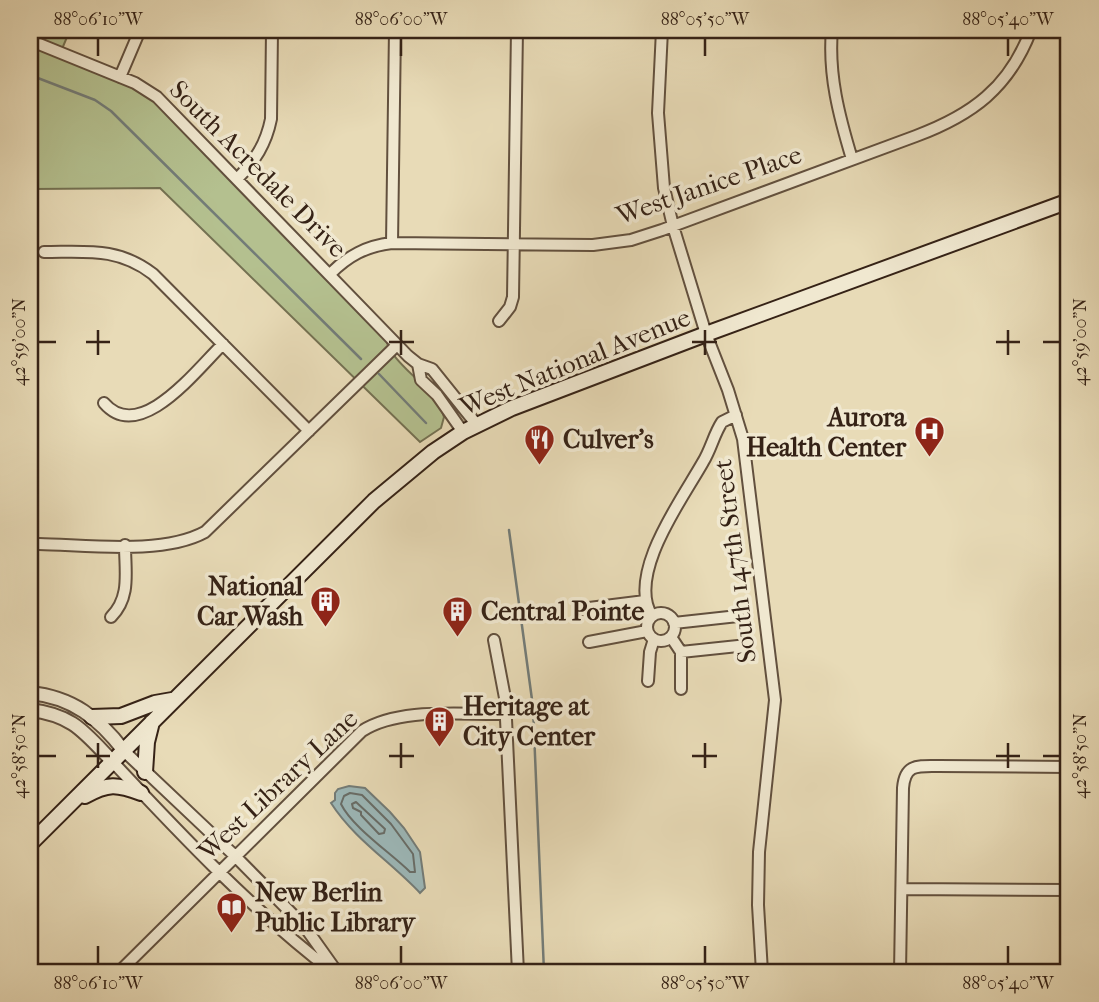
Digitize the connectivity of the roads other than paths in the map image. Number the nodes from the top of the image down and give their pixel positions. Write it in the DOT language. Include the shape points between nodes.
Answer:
graph roads {
  1 [pos="140,30"];
  2 [pos="272,30"];
  3 [pos="395,30"];
  4 [pos="517,30"];
  5 [pos="662,30"];
  6 [pos="832,30"];
  7 [pos="1031,30"];
  8 [pos="39,44"];
  9 [pos="120,78"];
  10 [pos="852,159"];
  11 [pos="237,178"];
  12 [pos="1069,201"];
  13 [pos="673,226"];
  14 [pos="391,243"];
  15 [pos="514,244"];
  16 [pos="44,252"];
  17 [pos="330,274"];
  18 [pos="499,321"];
  19 [pos="706,334"];
  20 [pos="223,344"];
  21 [pos="397,345"];
  22 [pos="418,365"];
  23 [pos="104,403"];
  24 [pos="736,415"];
  25 [pos="477,425"];
  26 [pos="309,431"];
  27 [pos="463,432"];
  28 [pos="39,544"];
  29 [pos="125,545"];
  30 [pos="645,601"];
  31 [pos="581,609"];
  32 [pos="652,616"];
  33 [pos="738,616"];
  34 [pos="111,617"];
  35 [pos="674,623"];
  36 [pos="650,635"];
  37 [pos="671,636"];
  38 [pos="494,640"];
  39 [pos="589,642"];
  40 [pos="738,646"];
  41 [pos="681,652"];
  42 [pos="648,681"];
  43 [pos="681,689"];
  44 [pos="30,693"];
  45 [pos="172,700"];
  46 [pos="30,710"];
  47 [pos="505,714"];
  48 [pos="92,716"];
  49 [pos="152,721"];
  50 [pos="124,751"];
  51 [pos="112,761"];
  52 [pos="1069,767"];
  53 [pos="145,772"];
  54 [pos="141,793"];
  55 [pos="63,810"];
  56 [pos="30,844"];
  57 [pos="234,855"];
  58 [pos="217,872"];
  59 [pos="902,889"];
  60 [pos="1069,890"];
  61 [pos="119,972"];
  62 [pos="335,972"];
  63 [pos="518,972"];
  64 [pos="762,972"];
  65 [pos="900,972"];
  1 -- 9 [label="street"];
  2 -- 11 [label="street" via="271,119 257,158"];
  3 -- 14 [label="street"];
  4 -- 15 [label="street"];
  5 -- 13 [label="street, South 147th Street" via="659,138"];
  6 -- 10 [label="street" via="835,93"];
  7 -- 10 [label="street, West Janice Place" via="1005,78 981,102 953,120"];
  8 -- 9 [label="street, South Acredale Drive"];
  9 -- 11 [label="street, South Acredale Drive" via="157,97"];
  10 -- 13 [label="street, West Janice Place"];
  11 -- 17 [label="street, South Acredale Drive"];
  12 -- 19 [label="main road, West National Avenue"];
  13 -- 15 [label="street, West Janice Place" via="610,244"];
  13 -- 19 [label="street, South 147th Street"];
  14 -- 15 [label="street, West Janice Place"];
  14 -- 17 [label="street, West Janice Place" via="354,254"];
  15 -- 18 [label="street" via="512,303"];
  16 -- 20 [label="street" via="103,252 138,263"];
  17 -- 21 [label="street, South Acredale Drive"];
  19 -- 24 [label="street, South 147th Street"];
  19 -- 25 [label="main road, West National Avenue"];
  20 -- 23 [label="street" via="171,396 144,413 126,417"];
  20 -- 26 [label="street"];
  21 -- 22 [label="street, South Acredale Drive"];
  21 -- 26 [label="street"];
  22 -- 25 [label="street, South Acredale Drive" via="432,369"];
  22 -- 27 [label="street, South Acredale Drive" via="421,380"];
  24 -- 30 [label="street" via="722,422 664,529 650,563"];
  24 -- 64 [label="street, South 147th Street" via="743,439 775,700 759,852"];
  25 -- 27 [label="main road, West National Avenue"];
  26 -- 29 [label="street" via="205,532 169,545"];
  27 -- 45 [label="main road, West National Avenue" via="374,500"];
  28 -- 29 [label="street"];
  29 -- 34 [label="street" via="124,598"];
  30 -- 31 [label="street"];
  30 -- 32 [label="street"];
  32 -- 35 [label="street" via="665,613"];
  32 -- 36 [label="street" via="647,624"];
  33 -- 35 [label="street"];
  35 -- 37 [label="street"];
  36 -- 37 [label="street" via="663,641"];
  36 -- 39 [label="street"];
  36 -- 42 [label="street"];
  37 -- 41 [label="street"];
  38 -- 47 [label="street"];
  40 -- 41 [label="street"];
  41 -- 43 [label="street"];
  44 -- 48 [label="street" via="62,700"];
  45 -- 48 [label="main road" via="121,716"];
  45 -- 49 [label="main road, West National Avenue"];
  46 -- 51 [label="street" via="52,713 77,725"];
  47 -- 57 [label="street, West Library Lane" via="402,716 373,724 340,750"];
  47 -- 63 [label="street"];
  48 -- 50 [label="street"];
  49 -- 50 [label="main road, West National Avenue"];
  49 -- 53 [label="main road"];
  50 -- 51 [label="main road, West National Avenue"];
  50 -- 53 [label="street"];
  51 -- 54 [label="street"];
  51 -- 55 [label="main road, West National Avenue"];
  52 -- 59 [label="street" via="912,768 903,788"];
  53 -- 57 [label="street"];
  54 -- 55 [label="main road" via="118,786 100,787"];
  54 -- 58 [label="street"];
  55 -- 56 [label="main road, West National Avenue"];
  57 -- 58 [label="street, West Library Lane"];
  57 -- 62 [label="street" via="305,927"];
  58 -- 61 [label="street, West Library Lane"];
  58 -- 62 [label="street" via="290,939"];
  59 -- 60 [label="street"];
  59 -- 65 [label="street"];
}
